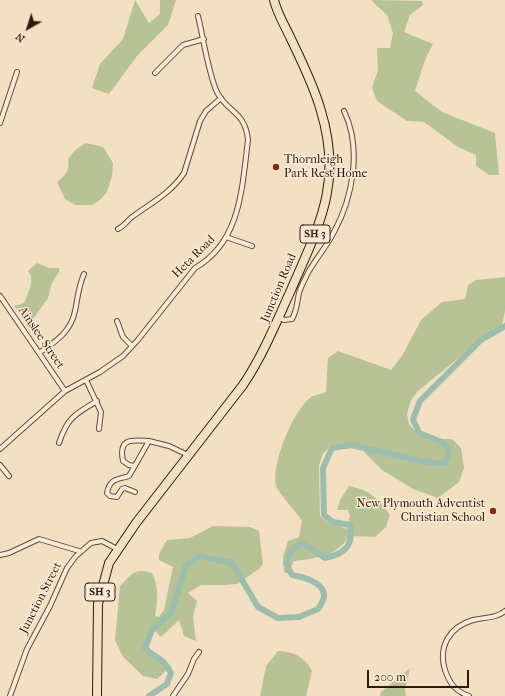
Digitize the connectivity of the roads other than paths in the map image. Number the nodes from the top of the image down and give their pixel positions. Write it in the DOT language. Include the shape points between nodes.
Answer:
graph roads {
  1 [pos="274,0"];
  2 [pos="198,16"];
  3 [pos="204,39"];
  4 [pos="17,72"];
  5 [pos="156,73"];
  6 [pos="221,98"];
  7 [pos="344,111"];
  8 [pos="0,123"];
  9 [pos="118,229"];
  10 [pos="226,237"];
  11 [pos="252,246"];
  12 [pos="84,274"];
  13 [pos="0,296"];
  14 [pos="279,317"];
  15 [pos="117,321"];
  16 [pos="132,346"];
  17 [pos="39,353"];
  18 [pos="86,380"];
  19 [pos="65,392"];
  20 [pos="97,401"];
  21 [pos="99,429"];
  22 [pos="150,442"];
  23 [pos="59,443"];
  24 [pos="0,449"];
  25 [pos="188,455"];
  26 [pos="0,465"];
  27 [pos="134,466"];
  28 [pos="10,476"];
  29 [pos="135,492"];
  30 [pos="117,549"];
  31 [pos="79,551"];
  32 [pos="0,555"];
  33 [pos="505,611"];
  34 [pos="199,652"];
  35 [pos="10,696"];
  36 [pos="97,696"];
  37 [pos="173,696"];
  38 [pos="469,696"];
  1 -- 14 [label="highway, Junction Road / SH 3" via="315,90 322,112 330,172 327,200 319,226"];
  2 -- 3 [label="street, Heta Road"];
  3 -- 5 [label="street" via="183,45"];
  3 -- 6 [label="street, Heta Road" via="214,83"];
  4 -- 8 [label="street"];
  6 -- 9 [label="street" via="206,111 200,121 180,179"];
  6 -- 10 [label="street, Heta Road" via="241,117 248,140 239,206"];
  7 -- 14 [label="street" via="351,125 354,162 344,211 335,232 309,271 300,291 296,313 292,319 284,320"];
  10 -- 11 [label="street"];
  10 -- 16 [label="street, Heta Road" via="215,255 195,268 183,281"];
  12 -- 17 [label="street" via="70,326 58,340"];
  13 -- 17 [label="street, Ainslee Street"];
  14 -- 25 [label="highway, Junction Road / SH 3" via="258,362 243,385"];
  15 -- 16 [label="street" via="123,337"];
  16 -- 18 [label="street, Heta Road" via="112,365"];
  17 -- 19 [label="street, Ainslee Street"];
  18 -- 19 [label="street, Heta Road"];
  18 -- 20 [label="street"];
  19 -- 24 [label="street, Heta Road"];
  20 -- 21 [label="street" via="101,412"];
  20 -- 23 [label="street" via="70,418"];
  22 -- 25 [label="street" via="169,446"];
  22 -- 27 [label="street"];
  22 -- 27 [label="street" via="131,439 127,441 122,451 123,461"];
  25 -- 30 [label="highway, Junction Road / SH 3"];
  26 -- 28 [label="street"];
  27 -- 29 [label="street" via="129,476 112,481 107,493 117,497 125,488"];
  30 -- 31 [label="street, Junction Street" via="102,541 91,543"];
  30 -- 36 [label="highway, SH 3" via="104,577 98,604"];
  31 -- 32 [label="street" via="39,539"];
  31 -- 35 [label="street, Junction Street" via="67,568 30,642"];
  33 -- 38 [label="street" via="496,617 462,625 443,647 443,661 449,681 455,690"];
  34 -- 37 [label="street"];
}
